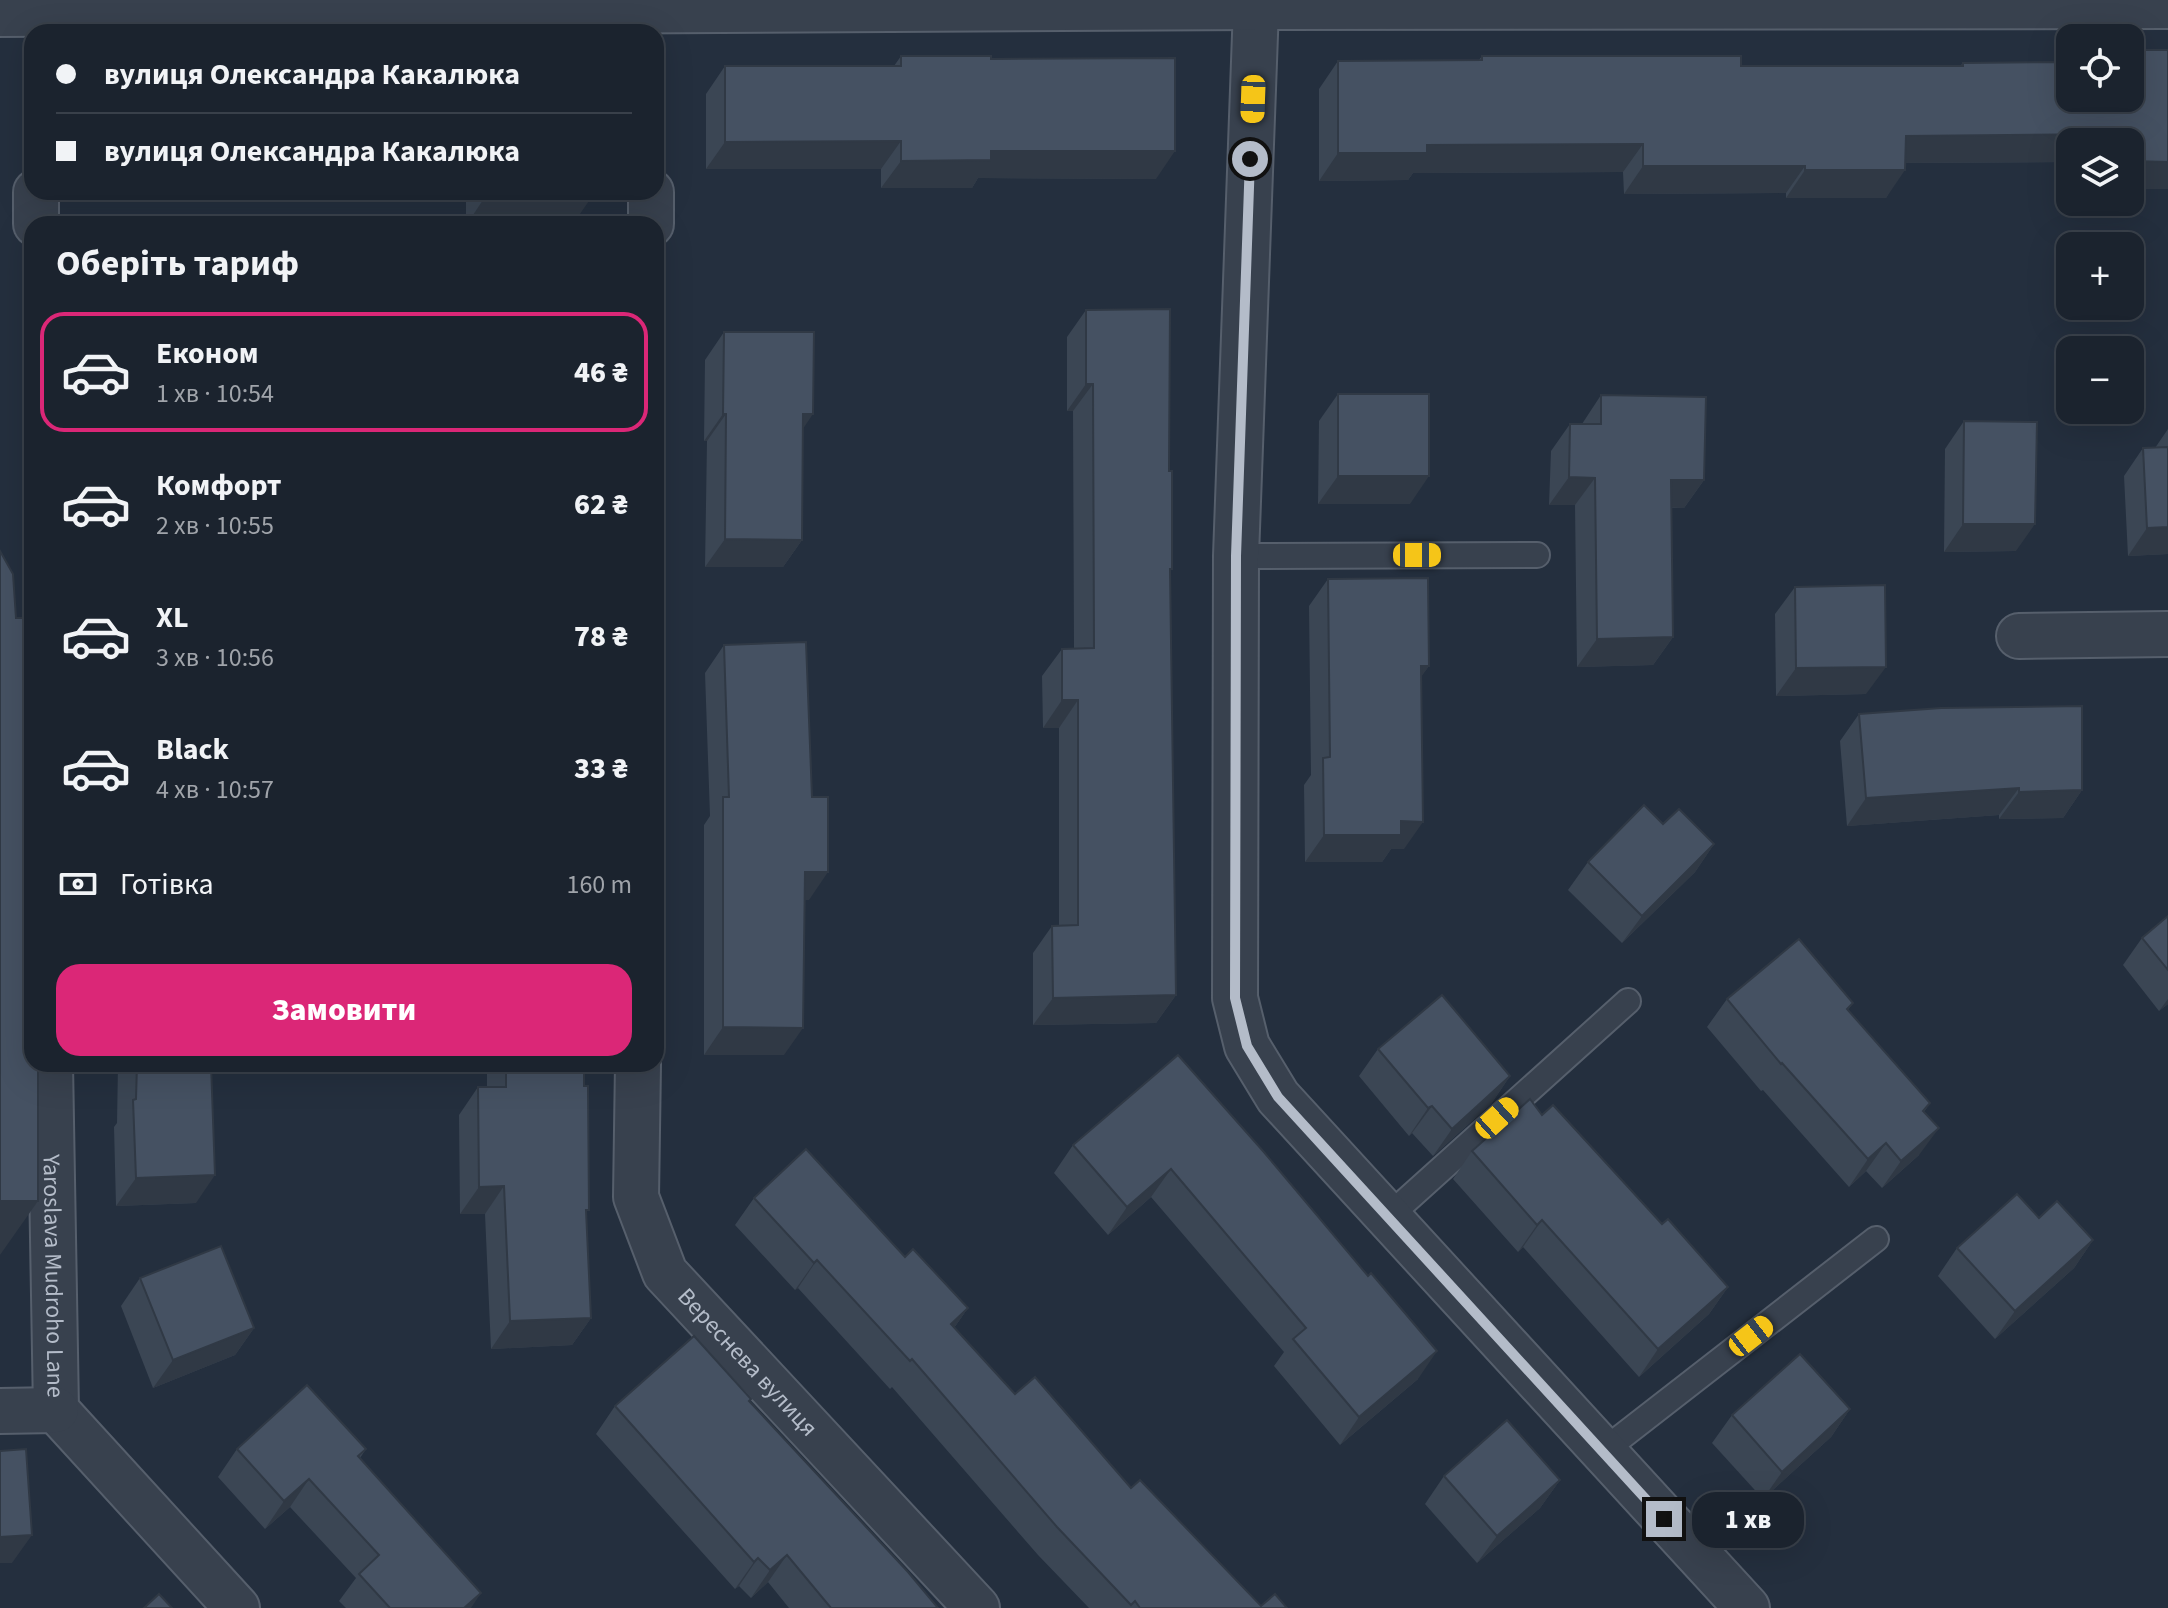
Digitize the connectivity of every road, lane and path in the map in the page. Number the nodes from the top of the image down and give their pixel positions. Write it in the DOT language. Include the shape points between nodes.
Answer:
graph roads {
  1 [pos="2168,6"];
  2 [pos="1256,7"];
  3 [pos="25,15"];
  4 [pos="654,21"];
  5 [pos="1537,555"];
  6 [pos="1236,556"];
  7 [pos="2168,634"];
  8 [pos="2019,636"];
  9 [pos="1628,1001"];
  10 [pos="50,1072"];
  11 [pos="638,1072"];
  12 [pos="1389,1216"];
  13 [pos="1876,1239"];
  14 [pos="56,1410"];
  15 [pos="0,1411"];
  16 [pos="1602,1452"];
  17 [pos="237,1608"];
  18 [pos="977,1608"];
  19 [pos="1747,1608"];
  1 -- 2 [label="street"];
  2 -- 4 [label="street"];
  2 -- 6 [label="street"];
  3 -- 4 [label="street"];
  5 -- 6 [label="lane"];
  6 -- 12 [label="street" via="1235,998 1247,1046 1278,1097"];
  7 -- 8 [label="street"];
  9 -- 12 [label="lane"];
  10 -- 14 [label="street, Yaroslava Mudroho Lane"];
  11 -- 18 [label="street, Вереснева вулиця" via="636,1197 665,1273"];
  12 -- 16 [label="street"];
  13 -- 16 [label="lane"];
  14 -- 15 [label="street"];
  14 -- 17 [label="street, Yaroslava Mudroho Lane"];
  16 -- 19 [label="street"];
}
